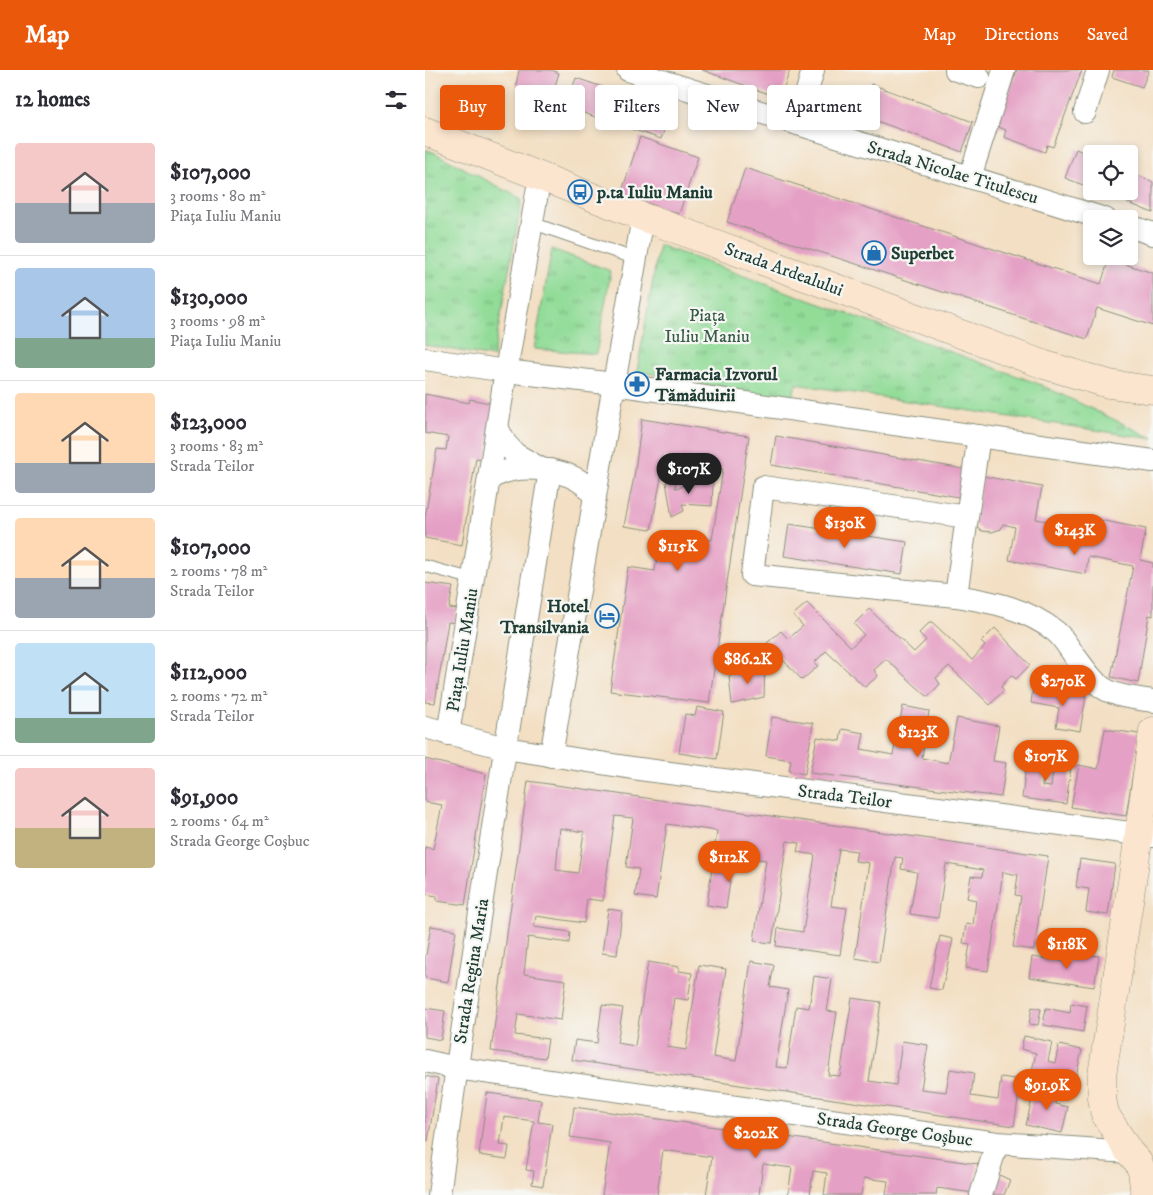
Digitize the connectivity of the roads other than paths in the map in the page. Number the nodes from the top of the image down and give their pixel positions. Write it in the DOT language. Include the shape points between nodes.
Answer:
graph roads {
  1 [pos="628,70"];
  2 [pos="813,70"];
  3 [pos="956,70"];
  4 [pos="1004,70"];
  5 [pos="1098,70"];
  6 [pos="979,77"];
  7 [pos="809,85"];
  8 [pos="1085,112"];
  9 [pos="767,114"];
  10 [pos="817,130"];
  11 [pos="425,131"];
  12 [pos="540,176"];
  13 [pos="969,177"];
  14 [pos="1083,212"];
  15 [pos="643,216"];
  16 [pos="532,223"];
  17 [pos="1138,229"];
  18 [pos="1153,234"];
  19 [pos="636,258"];
  20 [pos="425,359"];
  21 [pos="506,371"];
  22 [pos="614,384"];
  23 [pos="1152,389"];
  24 [pos="498,429"];
  25 [pos="979,436"];
  26 [pos="603,450"];
  27 [pos="1153,461"];
  28 [pos="550,470"];
  29 [pos="490,478"];
  30 [pos="595,497"];
  31 [pos="967,517"];
  32 [pos="425,566"];
  33 [pos="473,578"];
  34 [pos="956,596"];
  35 [pos="1153,701"];
  36 [pos="425,727"];
  37 [pos="1153,731"];
  38 [pos="448,734"];
  39 [pos="505,748"];
  40 [pos="551,756"];
  41 [pos="1146,835"];
  42 [pos="425,1061"];
  43 [pos="456,1068"];
  44 [pos="997,1143"];
  45 [pos="1129,1152"];
  46 [pos="439,1195"];
  47 [pos="981,1195"];
  48 [pos="1145,1195"];
  1 -- 9 [label="street, Strada Nicolae Titulescu"];
  2 -- 7 [label="street"];
  3 -- 6 [label="street"];
  4 -- 13 [label="street"];
  5 -- 8 [label="street"];
  10 -- 13 [label="street, Strada Nicolae Titulescu"];
  11 -- 12 [label="main road, Strada Ardealului"];
  12 -- 15 [label="main road, Strada Ardealului"];
  12 -- 16 [label="street, Piața Iuliu Maniu"];
  13 -- 14 [label="street, Strada Nicolae Titulescu"];
  15 -- 19 [label="street"];
  15 -- 23 [label="main road, Strada Ardealului" via="1045,365 1109,384"];
  16 -- 19 [label="lane"];
  16 -- 21 [label="street, Piața Iuliu Maniu"];
  17 -- 18 [label="street"];
  19 -- 22 [label="street"];
  20 -- 21 [label="street"];
  21 -- 22 [label="street"];
  21 -- 24 [label="street, Piața Iuliu Maniu"];
  22 -- 25 [label="street"];
  22 -- 26 [label="street"];
  24 -- 28 [label="street" via="515,454"];
  24 -- 29 [label="street, Piața Iuliu Maniu"];
  25 -- 27 [label="street"];
  25 -- 31 [label="street"];
  26 -- 28 [label="street" via="580,466"];
  26 -- 30 [label="street"];
  28 -- 29 [label="street" via="513,470"];
  28 -- 30 [label="street" via="576,478"];
  28 -- 39 [label="street"];
  29 -- 33 [label="street, Piața Iuliu Maniu"];
  30 -- 40 [label="street"];
  31 -- 34 [label="street"];
  31 -- 34 [label="street" via="763,487 753,575"];
  32 -- 33 [label="lane"];
  33 -- 38 [label="street, Piața Iuliu Maniu"];
  34 -- 35 [label="street" via="1017,609 1038,619 1058,633 1099,685 1112,693"];
  36 -- 38 [label="street"];
  37 -- 41 [label="main road"];
  38 -- 39 [label="street, Piața Iuliu Maniu"];
  39 -- 40 [label="street, Piața Iuliu Maniu"];
  39 -- 43 [label="street, Strada Regina Maria"];
  40 -- 41 [label="street, Strada Teilor"];
  41 -- 45 [label="main road" via="1102,1075 1105,1114"];
  42 -- 43 [label="street, Strada George Coșbuc"];
  43 -- 44 [label="street, Strada George Coșbuc"];
  43 -- 46 [label="street, Strada Regina Maria"];
  44 -- 45 [label="street, Strada George Coșbuc"];
  44 -- 47 [label="street"];
  45 -- 48 [label="main road" via="1142,1171"];
}
